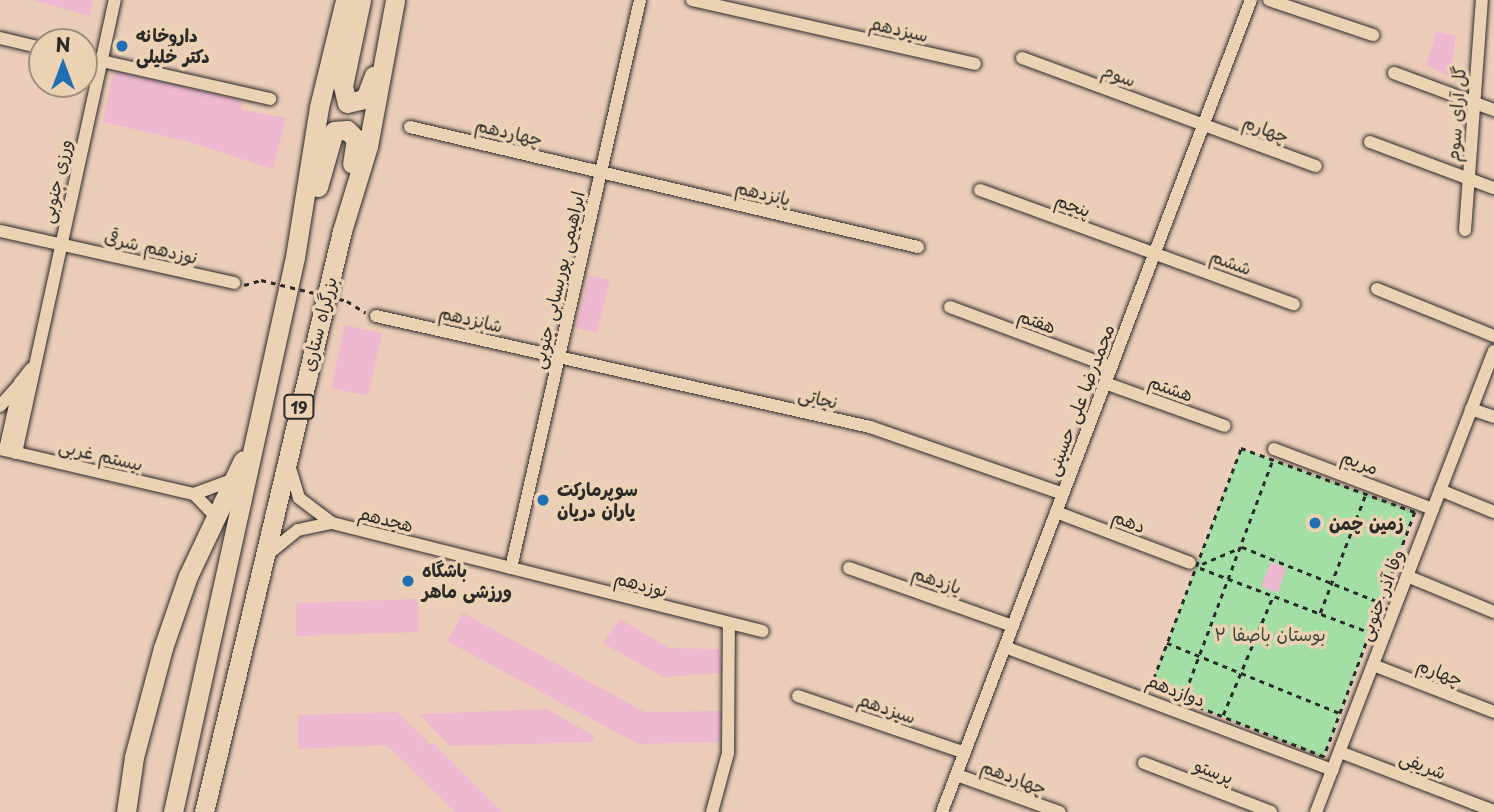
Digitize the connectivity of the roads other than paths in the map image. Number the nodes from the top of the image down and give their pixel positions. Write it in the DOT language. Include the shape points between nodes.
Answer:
graph roads {
  1 [pos="115,0"];
  2 [pos="345,0"];
  3 [pos="361,0"];
  4 [pos="395,0"];
  5 [pos="640,0"];
  6 [pos="692,0"];
  7 [pos="1251,0"];
  8 [pos="1269,0"];
  9 [pos="1486,6"];
  10 [pos="390,24"];
  11 [pos="1373,35"];
  12 [pos="0,38"];
  13 [pos="28,45"];
  14 [pos="1022,58"];
  15 [pos="98,60"];
  16 [pos="101,61"];
  17 [pos="975,64"];
  18 [pos="1394,73"];
  19 [pos="270,99"];
  20 [pos="1474,103"];
  21 [pos="1494,110"];
  22 [pos="1203,125"];
  23 [pos="410,127"];
  24 [pos="1370,142"];
  25 [pos="1315,166"];
  26 [pos="601,172"];
  27 [pos="1469,178"];
  28 [pos="1494,188"];
  29 [pos="980,190"];
  30 [pos="1465,230"];
  31 [pos="0,231"];
  32 [pos="342,231"];
  33 [pos="60,244"];
  34 [pos="918,247"];
  35 [pos="1155,253"];
  36 [pos="295,257"];
  37 [pos="234,283"];
  38 [pos="1377,289"];
  39 [pos="1294,304"];
  40 [pos="950,307"];
  41 [pos="376,316"];
  42 [pos="1494,336"];
  43 [pos="1494,351"];
  44 [pos="559,356"];
  45 [pos="1111,367"];
  46 [pos="31,369"];
  47 [pos="20,383"];
  48 [pos="1105,383"];
  49 [pos="0,406"];
  50 [pos="1471,410"];
  51 [pos="1494,417"];
  52 [pos="1225,426"];
  53 [pos="253,441"];
  54 [pos="7,451"];
  55 [pos="1273,454"];
  56 [pos="287,457"];
  57 [pos="232,480"];
  58 [pos="1440,491"];
  59 [pos="194,494"];
  60 [pos="1063,494"];
  61 [pos="1433,509"];
  62 [pos="1056,512"];
  63 [pos="1494,512"];
  64 [pos="215,516"];
  65 [pos="332,523"];
  66 [pos="263,559"];
  67 [pos="1193,565"];
  68 [pos="510,568"];
  69 [pos="849,568"];
  70 [pos="1407,576"];
  71 [pos="1494,612"];
  72 [pos="729,625"];
  73 [pos="1013,626"];
  74 [pos="763,631"];
  75 [pos="1005,647"];
  76 [pos="1373,664"];
  77 [pos="798,696"];
  78 [pos="1494,712"];
  79 [pos="1339,752"];
  80 [pos="965,754"];
  81 [pos="1144,764"];
  82 [pos="1333,770"];
  83 [pos="957,775"];
  84 [pos="1494,811"];
  85 [pos="126,812"];
  86 [pos="173,812"];
  87 [pos="206,812"];
  88 [pos="712,812"];
  89 [pos="943,812"];
  90 [pos="1059,812"];
  91 [pos="1271,812"];
  92 [pos="1317,812"];
  1 -- 16 [label="street, ورزی جنوبی"];
  2 -- 36 [label="highway, 19" via="319,107"];
  3 -- 10 [label="highway" via="342,86 348,103 360,102 369,94"];
  4 -- 10 [label="highway, بزرگراه ستاری / 19"];
  5 -- 26 [label="street, ابراهیمی پوربسابی جنوبی"];
  6 -- 17 [label="street, سیزدهم"];
  7 -- 22 [label="street, محمدرضا علی حسینی"];
  8 -- 11 [label="street"];
  9 -- 20 [label="street, گل آرای سوم"];
  10 -- 32 [label="highway, بزرگراه ستاری / 19" via="368,146"];
  12 -- 13 [label="street"];
  14 -- 22 [label="street, سوم"];
  15 -- 16 [label="street"];
  16 -- 19 [label="street"];
  16 -- 33 [label="street, ورزی جنوبی"];
  18 -- 20 [label="street"];
  20 -- 21 [label="street"];
  20 -- 27 [label="street, گل آرای سوم"];
  22 -- 25 [label="street, چهارم"];
  22 -- 35 [label="street, محمدرضا علی حسینی"];
  23 -- 26 [label="street, چهاردهم"];
  24 -- 27 [label="street"];
  26 -- 34 [label="street, پانزدهم"];
  26 -- 44 [label="street, ابراهیمی پوربسابی جنوبی"];
  27 -- 28 [label="street"];
  27 -- 30 [label="street, گل آرای سوم"];
  29 -- 35 [label="street, پنجم"];
  31 -- 33 [label="street, نوزدهم شرقی"];
  32 -- 36 [label="highway" via="356,139 341,129 330,136"];
  32 -- 56 [label="highway, بزرگراه ستاری / 19"];
  33 -- 37 [label="street, نوزدهم شرقی"];
  33 -- 46 [label="street, ورزی جنوبی"];
  35 -- 39 [label="street, ششم"];
  35 -- 45 [label="street, محمدرضا علی حسینی"];
  36 -- 53 [label="highway, 19"];
  38 -- 42 [label="street"];
  40 -- 45 [label="street, هفتم"];
  41 -- 44 [label="street, شانزدهم"];
  43 -- 50 [label="street, وفا آذر جنوبی"];
  44 -- 60 [label="street, نجاتی" via="870,427"];
  44 -- 68 [label="street, ابراهیمی پوربسابی جنوبی"];
  45 -- 48 [label="street, محمدرضا علی حسینی"];
  46 -- 47 [label="street, ورزی جنوبی"];
  46 -- 54 [label="street, ورزی جنوبی"];
  47 -- 49 [label="street"];
  47 -- 54 [label="street, ورزی جنوبی"];
  48 -- 52 [label="street, هشتم"];
  48 -- 60 [label="street, محمدرضا علی حسینی"];
  50 -- 51 [label="street"];
  50 -- 58 [label="street, وفا آذر جنوبی"];
  53 -- 57 [label="highway, 19"];
  53 -- 86 [label="highway, 19"];
  54 -- 59 [label="street, بیستم غربی"];
  55 -- 61 [label="street, مریم"];
  56 -- 65 [label="street" via="299,498"];
  56 -- 66 [label="highway, بزرگراه ستاری / 19"];
  57 -- 59 [label="street"];
  57 -- 64 [label="highway, 19"];
  58 -- 61 [label="street, وفا آذر جنوبی"];
  58 -- 63 [label="street"];
  59 -- 64 [label="street"];
  60 -- 62 [label="street, محمدرضا علی حسینی"];
  61 -- 70 [label="street, وفا آذر جنوبی"];
  62 -- 67 [label="street, دهم"];
  62 -- 73 [label="street, محمدرضا علی حسینی"];
  64 -- 85 [label="highway, 19" via="163,648 134,757"];
  65 -- 66 [label="street, هجدهم" via="298,530"];
  65 -- 68 [label="street, هجدهم"];
  66 -- 87 [label="highway, بزرگراه ستاری / 19"];
  68 -- 72 [label="street, نوزدهم"];
  69 -- 73 [label="street, یازدهم"];
  70 -- 71 [label="street"];
  70 -- 76 [label="street, وفا آذر جنوبی"];
  72 -- 74 [label="street, نوزدهم"];
  72 -- 88 [label="street" via="728,754"];
  73 -- 75 [label="street, محمدرضا علی حسینی"];
  75 -- 80 [label="street, محمدرضا علی حسینی"];
  75 -- 82 [label="street, دوازدهم"];
  76 -- 78 [label="street, چهارم"];
  76 -- 79 [label="street, وفا آذر جنوبی"];
  77 -- 80 [label="street, سیزدهم"];
  79 -- 82 [label="street, وفا آذر جنوبی"];
  79 -- 84 [label="street, شریفی"];
  80 -- 83 [label="street, محمدرضا علی حسینی"];
  81 -- 91 [label="street, پرستو"];
  82 -- 92 [label="street, وفا آذر جنوبی"];
  83 -- 89 [label="street, محمدرضا علی حسینی"];
  83 -- 90 [label="street, چهاردهم"];
}
